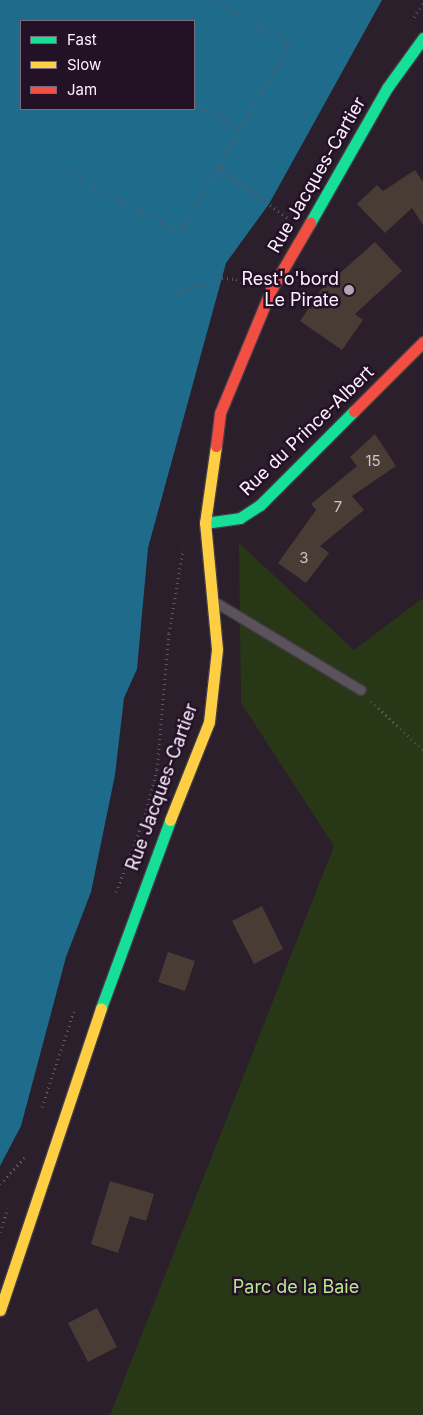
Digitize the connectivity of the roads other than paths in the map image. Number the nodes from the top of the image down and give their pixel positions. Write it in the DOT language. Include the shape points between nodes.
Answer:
graph roads {
  1 [pos="423,38"];
  2 [pos="423,342"];
  3 [pos="205,523"];
  4 [pos="213,600"];
  5 [pos="361,690"];
  6 [pos="0,1310"];
  1 -- 3 [label="street, Rue Jacques-Cartier" via="387,88 252,330 218,421"];
  2 -- 3 [label="street, Rue du Prince-Albert" via="260,505 240,518"];
  3 -- 4 [label="street, Rue Jacques-Cartier"];
  4 -- 5 [label="lane"];
  4 -- 6 [label="street, Rue Jacques-Cartier" via="217,649 209,722 124,938"];
}
